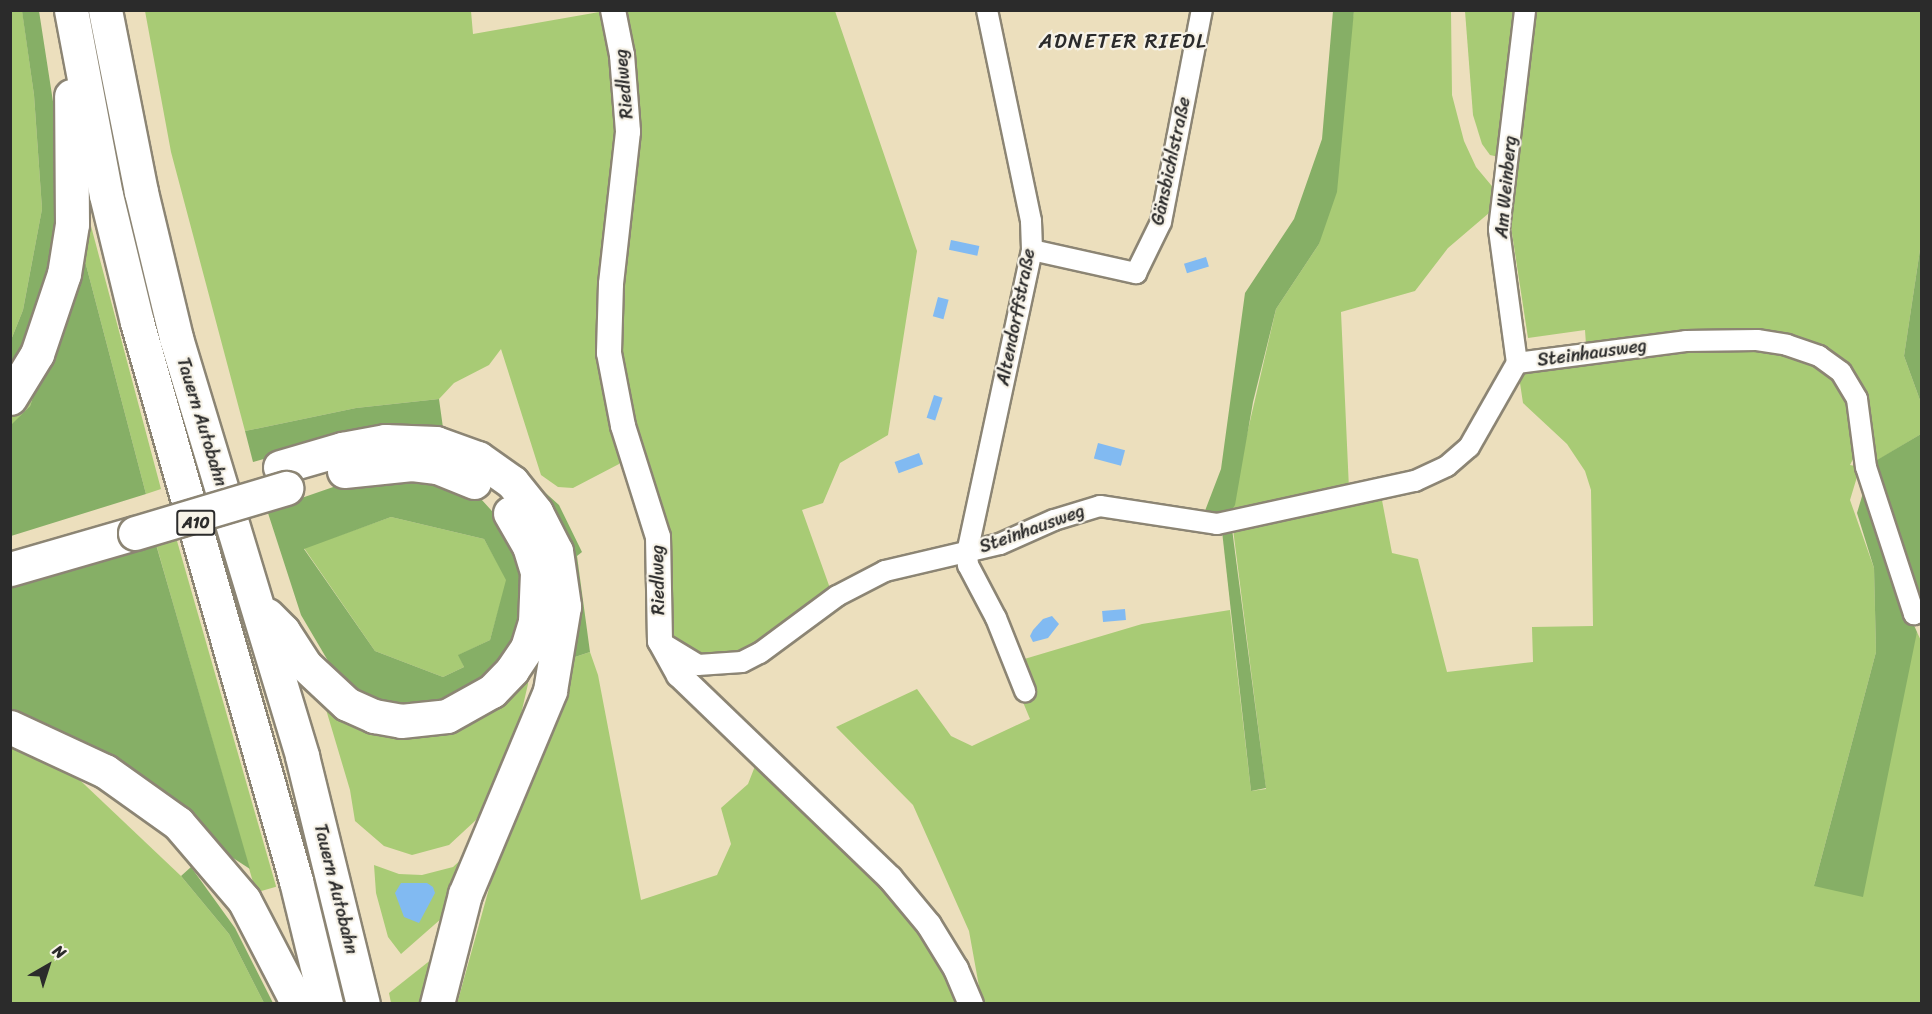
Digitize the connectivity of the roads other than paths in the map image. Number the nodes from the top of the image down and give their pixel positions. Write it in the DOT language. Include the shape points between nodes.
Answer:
graph roads {
  1 [pos="105,10"];
  2 [pos="613,10"];
  3 [pos="987,10"];
  4 [pos="1202,10"];
  5 [pos="1525,10"];
  6 [pos="73,26"];
  7 [pos="1032,250"];
  8 [pos="1517,363"];
  9 [pos="10,399"];
  10 [pos="283,478"];
  11 [pos="132,523"];
  12 [pos="10,546"];
  13 [pos="967,552"];
  14 [pos="10,569"];
  15 [pos="258,606"];
  16 [pos="1922,611"];
  17 [pos="660,641"];
  18 [pos="1025,691"];
  19 [pos="10,727"];
  20 [pos="298,1004"];
  21 [pos="326,1004"];
  22 [pos="363,1004"];
  23 [pos="437,1004"];
  24 [pos="971,1004"];
  1 -- 15 [label="highway, Tauern Autobahn / A10" via="141,192 176,338"];
  2 -- 17 [label="street, Riedlweg" via="622,56 628,132 611,284 609,353 626,436 658,537"];
  3 -- 7 [label="street, Altendorffstraße" via="1031,221"];
  4 -- 7 [label="street, Gänsbichlstraße" via="1161,222 1136,273"];
  5 -- 8 [label="street, Am Weinberg" via="1499,229"];
  6 -- 9 [label="highway" via="72,224 64,274 37,354"];
  6 -- 21 [label="highway, Tauern Autobahn / A10" via="106,195 137,322 296,881"];
  7 -- 13 [label="street, Altendorffstraße"];
  8 -- 13 [label="street, Steinhausweg" via="1469,447 1447,466 1415,481 1217,524 1100,506"];
  8 -- 16 [label="street, Steinhausweg" via="1686,341 1757,340 1820,356 1841,372 1857,399 1866,467 1914,614"];
  10 -- 11 [label="highway"];
  10 -- 15 [label="highway" via="373,465 412,464 461,474 488,490 519,524 537,572 536,622 527,648 492,691 447,716 401,721 356,708 326,688 283,631"];
  10 -- 23 [label="highway" via="342,449 386,441 436,443 478,458 512,483 536,512 556,551 564,606 550,691 465,894"];
  11 -- 12 [label="highway"];
  11 -- 14 [label="highway"];
  13 -- 17 [label="street, Steinhausweg" via="885,570 837,596 742,662 698,665"];
  13 -- 18 [label="street, Steinhausweg" via="968,565 996,618"];
  15 -- 22 [label="highway, Tauern Autobahn / A10" via="302,756"];
  17 -- 24 [label="street, Riedlweg" via="679,675 890,878 929,925 956,969"];
  19 -- 20 [label="highway" via="98,767 178,824 244,900"];
}
